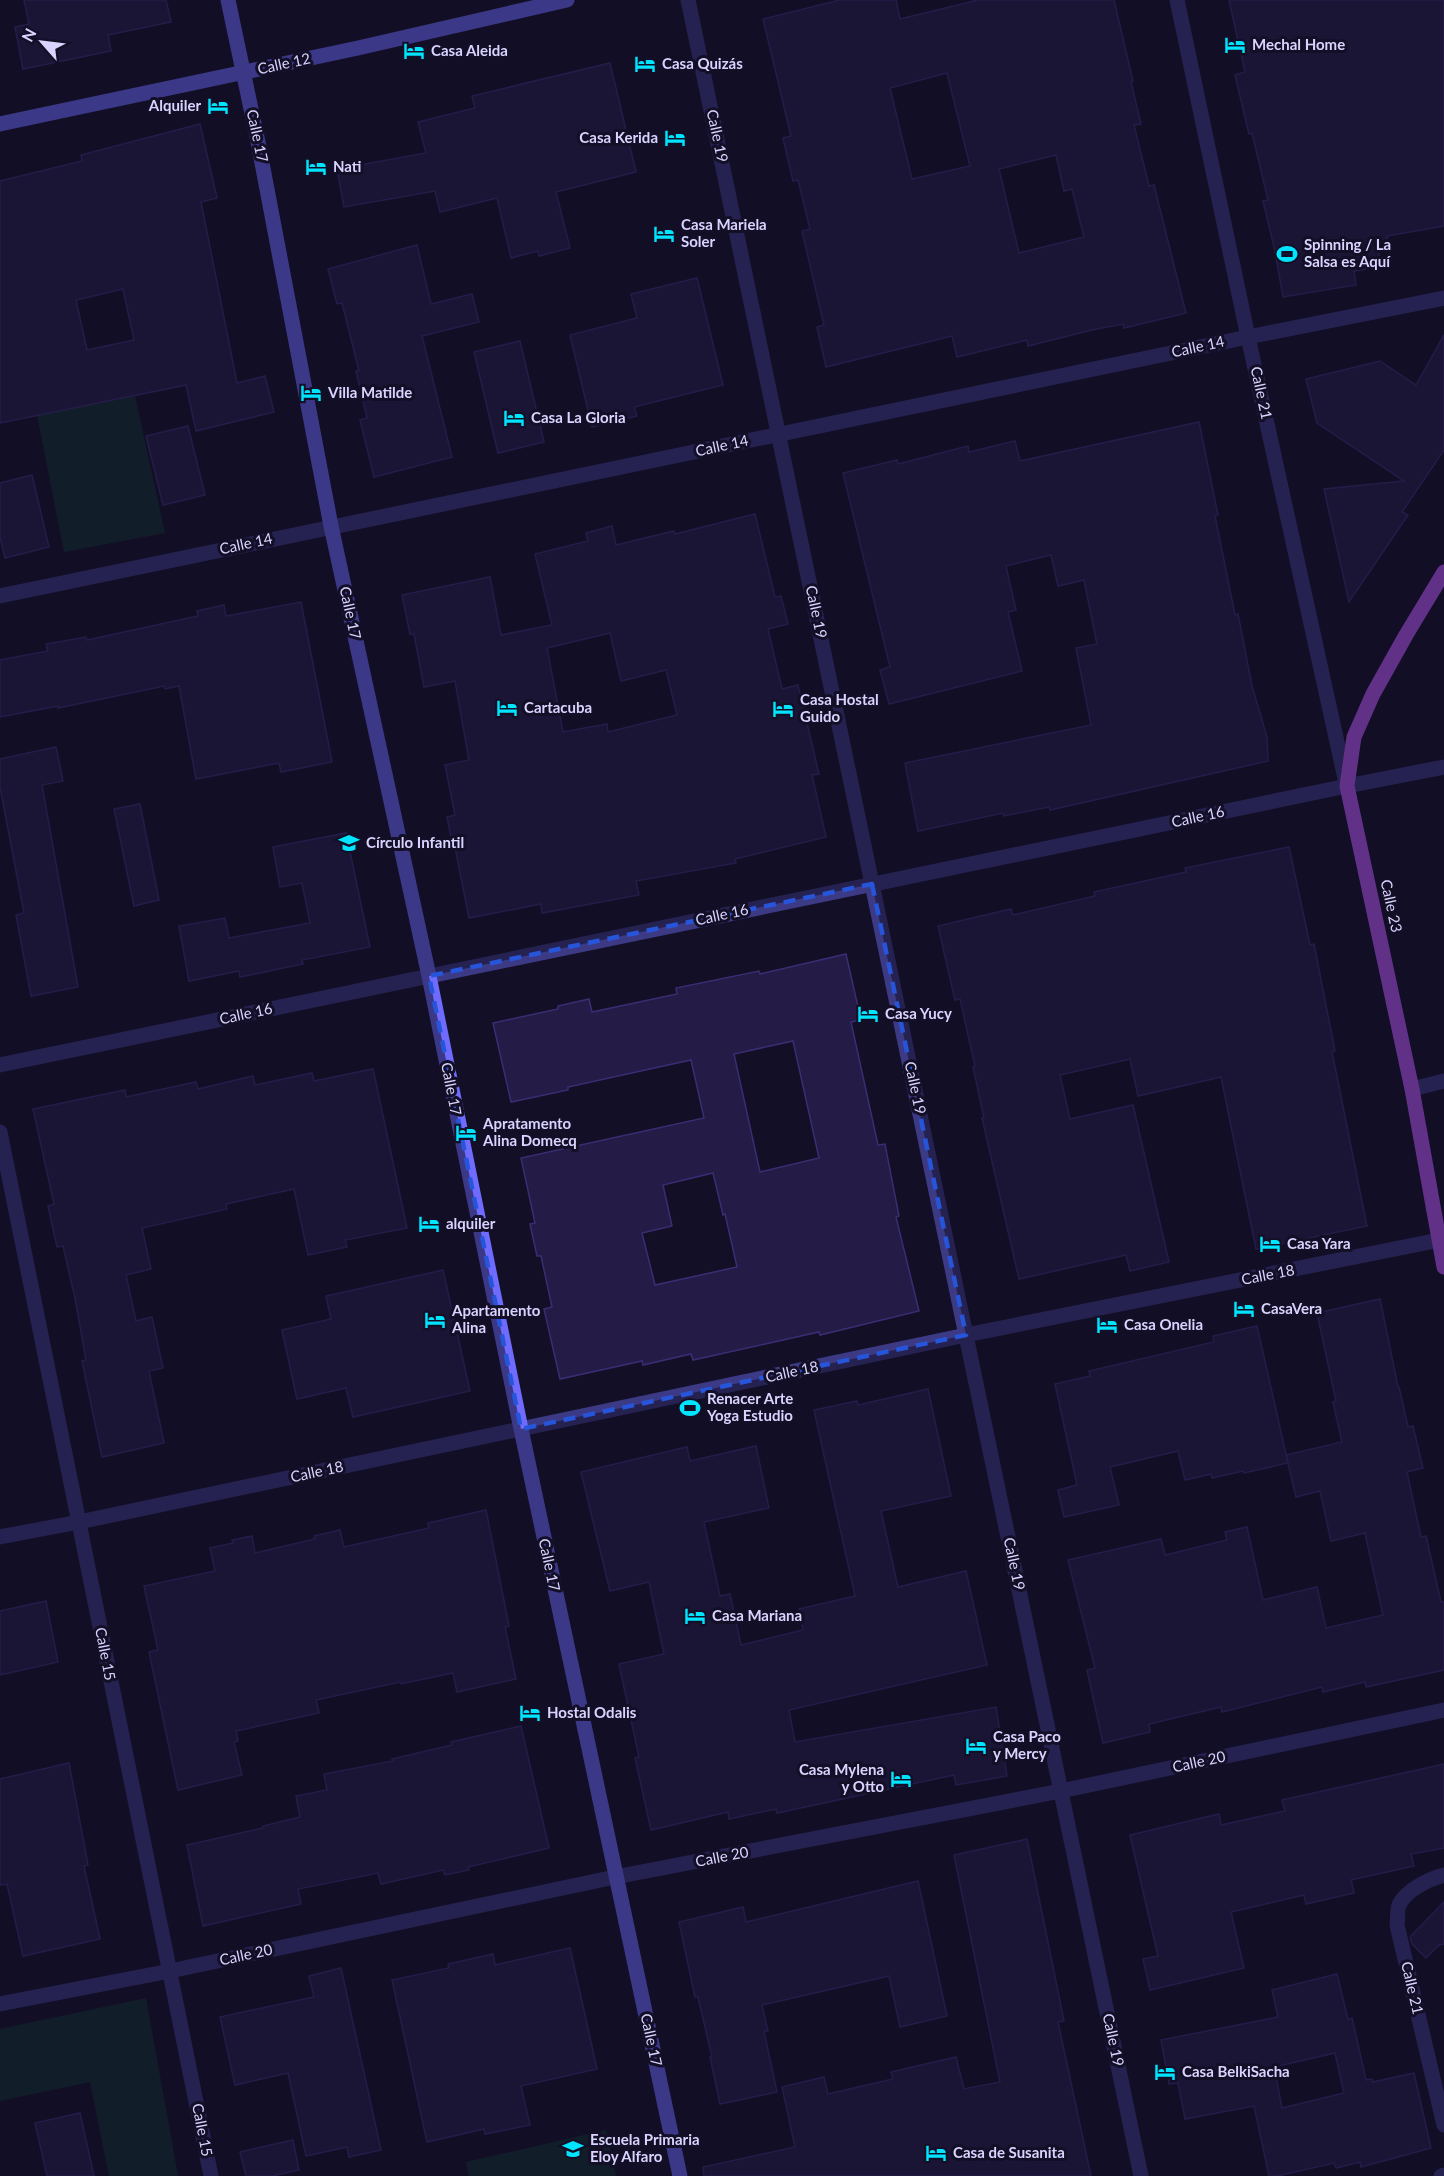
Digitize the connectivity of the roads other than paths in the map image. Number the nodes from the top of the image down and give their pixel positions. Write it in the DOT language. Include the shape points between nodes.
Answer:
graph roads {
  1 [pos="228,0"];
  2 [pos="567,0"];
  3 [pos="688,0"];
  4 [pos="1177,0"];
  5 [pos="243,72"];
  6 [pos="0,124"];
  7 [pos="1444,298"];
  8 [pos="1248,337"];
  9 [pos="778,434"];
  10 [pos="331,526"];
  11 [pos="1444,572"];
  12 [pos="0,596"];
  13 [pos="1444,767"];
  14 [pos="1347,786"];
  15 [pos="872,884"];
  16 [pos="429,976"];
  17 [pos="0,1065"];
  18 [pos="1444,1080"];
  19 [pos="1412,1089"];
  20 [pos="0,1132"];
  21 [pos="1442,1240"];
  22 [pos="1444,1267"];
  23 [pos="966,1335"];
  24 [pos="521,1429"];
  25 [pos="79,1522"];
  26 [pos="0,1537"];
  27 [pos="1444,1710"];
  28 [pos="1061,1791"];
  29 [pos="1444,1875"];
  30 [pos="615,1877"];
  31 [pos="170,1971"];
  32 [pos="0,2004"];
  33 [pos="1444,2124"];
  34 [pos="211,2176"];
  35 [pos="680,2176"];
  36 [pos="1141,2176"];
  1 -- 5 [label="street, Calle 17"];
  2 -- 5 [label="street, Calle 12"];
  3 -- 9 [label="street, Calle 19"];
  4 -- 8 [label="street, Calle 21"];
  5 -- 6 [label="street, Calle 12"];
  5 -- 10 [label="street, Calle 17"];
  7 -- 8 [label="street, Calle 14"];
  8 -- 9 [label="street, Calle 14"];
  8 -- 14 [label="street, Calle 21"];
  9 -- 10 [label="street, Calle 14"];
  9 -- 15 [label="street, Calle 19"];
  10 -- 12 [label="street, Calle 14"];
  10 -- 16 [label="street, Calle 17"];
  11 -- 14 [label="main road, Calle 23" via="1406,635 1354,737"];
  13 -- 14 [label="street, Calle 16"];
  14 -- 15 [label="street, Calle 16"];
  14 -- 19 [label="main road, Calle 23"];
  15 -- 16 [label="street, Calle 16"];
  15 -- 23 [label="street, Calle 19"];
  16 -- 17 [label="street, Calle 16"];
  16 -- 24 [label="street, Calle 17"];
  18 -- 19 [label="street"];
  19 -- 21 [label="main road, Calle 23"];
  20 -- 25 [label="street, Calle 15"];
  21 -- 22 [label="main road, Calle 23"];
  21 -- 23 [label="street, Calle 18"];
  23 -- 24 [label="street, Calle 18"];
  23 -- 28 [label="street, Calle 19"];
  24 -- 25 [label="street, Calle 18"];
  24 -- 30 [label="street, Calle 17"];
  25 -- 26 [label="street, Calle 18"];
  25 -- 31 [label="street, Calle 15"];
  27 -- 28 [label="street, Calle 20"];
  28 -- 30 [label="street, Calle 20"];
  28 -- 36 [label="street, Calle 19"];
  29 -- 33 [label="street, Calle 21" via="1410,1892 1399,1905 1398,1925"];
  30 -- 31 [label="street, Calle 20"];
  30 -- 35 [label="street, Calle 17"];
  31 -- 32 [label="street, Calle 20"];
  31 -- 34 [label="street, Calle 15"];
}
